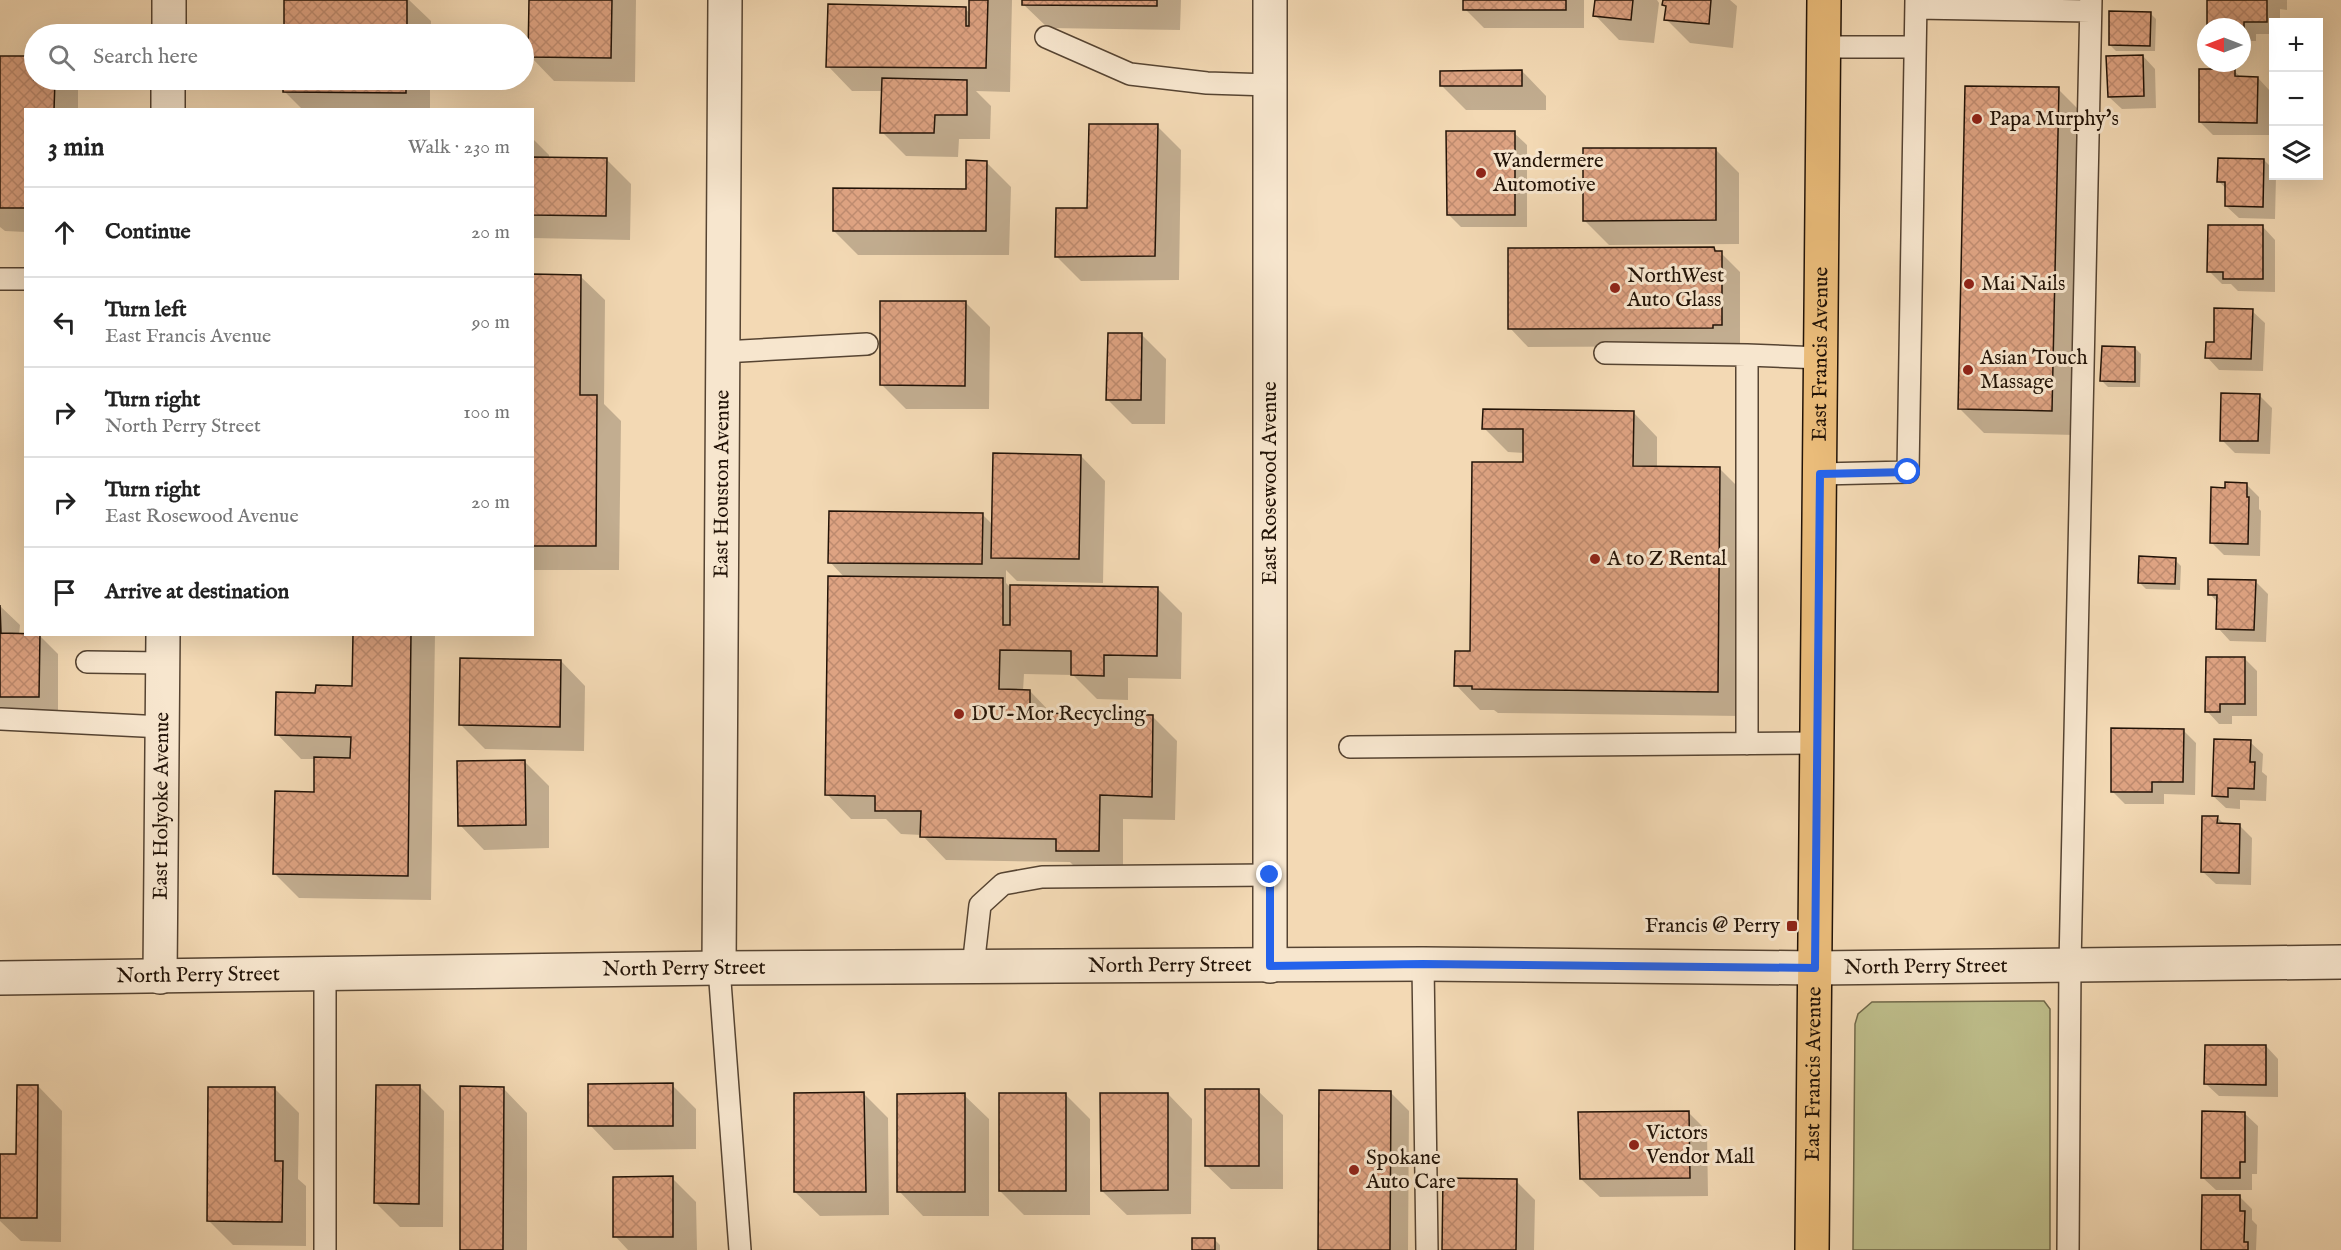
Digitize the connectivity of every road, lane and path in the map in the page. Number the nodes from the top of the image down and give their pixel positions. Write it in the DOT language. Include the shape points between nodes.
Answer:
graph roads {
  1 [pos="169,0"];
  2 [pos="725,0"];
  3 [pos="1270,0"];
  4 [pos="1824,0"];
  5 [pos="1916,4"];
  6 [pos="2091,6"];
  7 [pos="169,24"];
  8 [pos="1046,37"];
  9 [pos="1824,47"];
  10 [pos="1915,47"];
  11 [pos="1270,85"];
  12 [pos="168,90"];
  13 [pos="168,108"];
  14 [pos="0,279"];
  15 [pos="24,279"];
  16 [pos="867,344"];
  17 [pos="723,352"];
  18 [pos="1605,353"];
  19 [pos="1747,355"];
  20 [pos="1820,358"];
  21 [pos="1820,474"];
  22 [pos="163,649"];
  23 [pos="87,662"];
  24 [pos="1,719"];
  25 [pos="163,728"];
  26 [pos="1816,743"];
  27 [pos="1747,744"];
  28 [pos="1350,747"];
  29 [pos="1270,875"];
  30 [pos="2341,962"];
  31 [pos="1423,964"];
  32 [pos="2070,965"];
  33 [pos="1270,966"];
  34 [pos="973,967"];
  35 [pos="719,968"];
  36 [pos="1815,968"];
  37 [pos="325,975"];
  38 [pos="160,977"];
  39 [pos="0,978"];
  40 [pos="325,1250"];
  41 [pos="740,1250"];
  42 [pos="1427,1250"];
  43 [pos="1812,1250"];
  44 [pos="2068,1250"];
  1 -- 7 [label="street"];
  2 -- 17 [label="street, East Houston Avenue"];
  3 -- 11 [label="street, East Rosewood Avenue"];
  4 -- 9 [label="main road, East Francis Avenue"];
  5 -- 6 [label="lane"];
  5 -- 10 [label="lane"];
  6 -- 32 [label="lane"];
  8 -- 11 [label="lane" via="1130,74"];
  9 -- 10 [label="lane"];
  9 -- 20 [label="main road, East Francis Avenue"];
  10 -- 21 [label="lane" via="1908,472"];
  11 -- 29 [label="street, East Rosewood Avenue"];
  12 -- 13 [label="street"];
  14 -- 15 [label="lane"];
  16 -- 17 [label="lane"];
  17 -- 35 [label="street, East Houston Avenue"];
  18 -- 19 [label="lane"];
  19 -- 20 [label="lane"];
  19 -- 27 [label="lane"];
  20 -- 21 [label="main road, East Francis Avenue"];
  21 -- 26 [label="main road, East Francis Avenue"];
  22 -- 23 [label="lane"];
  22 -- 25 [label="street, East Holyoke Avenue"];
  24 -- 25 [label="lane"];
  25 -- 38 [label="street, East Holyoke Avenue"];
  26 -- 27 [label="lane"];
  26 -- 36 [label="main road, East Francis Avenue"];
  27 -- 28 [label="lane"];
  29 -- 33 [label="street, East Rosewood Avenue"];
  29 -- 34 [label="lane" via="1042,877 1003,884 980,905"];
  30 -- 32 [label="street, North Perry Street"];
  31 -- 33 [label="street, North Perry Street"];
  31 -- 36 [label="street, North Perry Street"];
  31 -- 42 [label="lane"];
  32 -- 36 [label="street, North Perry Street"];
  32 -- 44 [label="lane"];
  33 -- 34 [label="street, North Perry Street"];
  34 -- 35 [label="street, North Perry Street"];
  35 -- 37 [label="street, North Perry Street"];
  35 -- 41 [label="lane"];
  36 -- 43 [label="main road, East Francis Avenue"];
  37 -- 38 [label="street, North Perry Street"];
  37 -- 40 [label="lane"];
  38 -- 39 [label="street, North Perry Street"];
}
